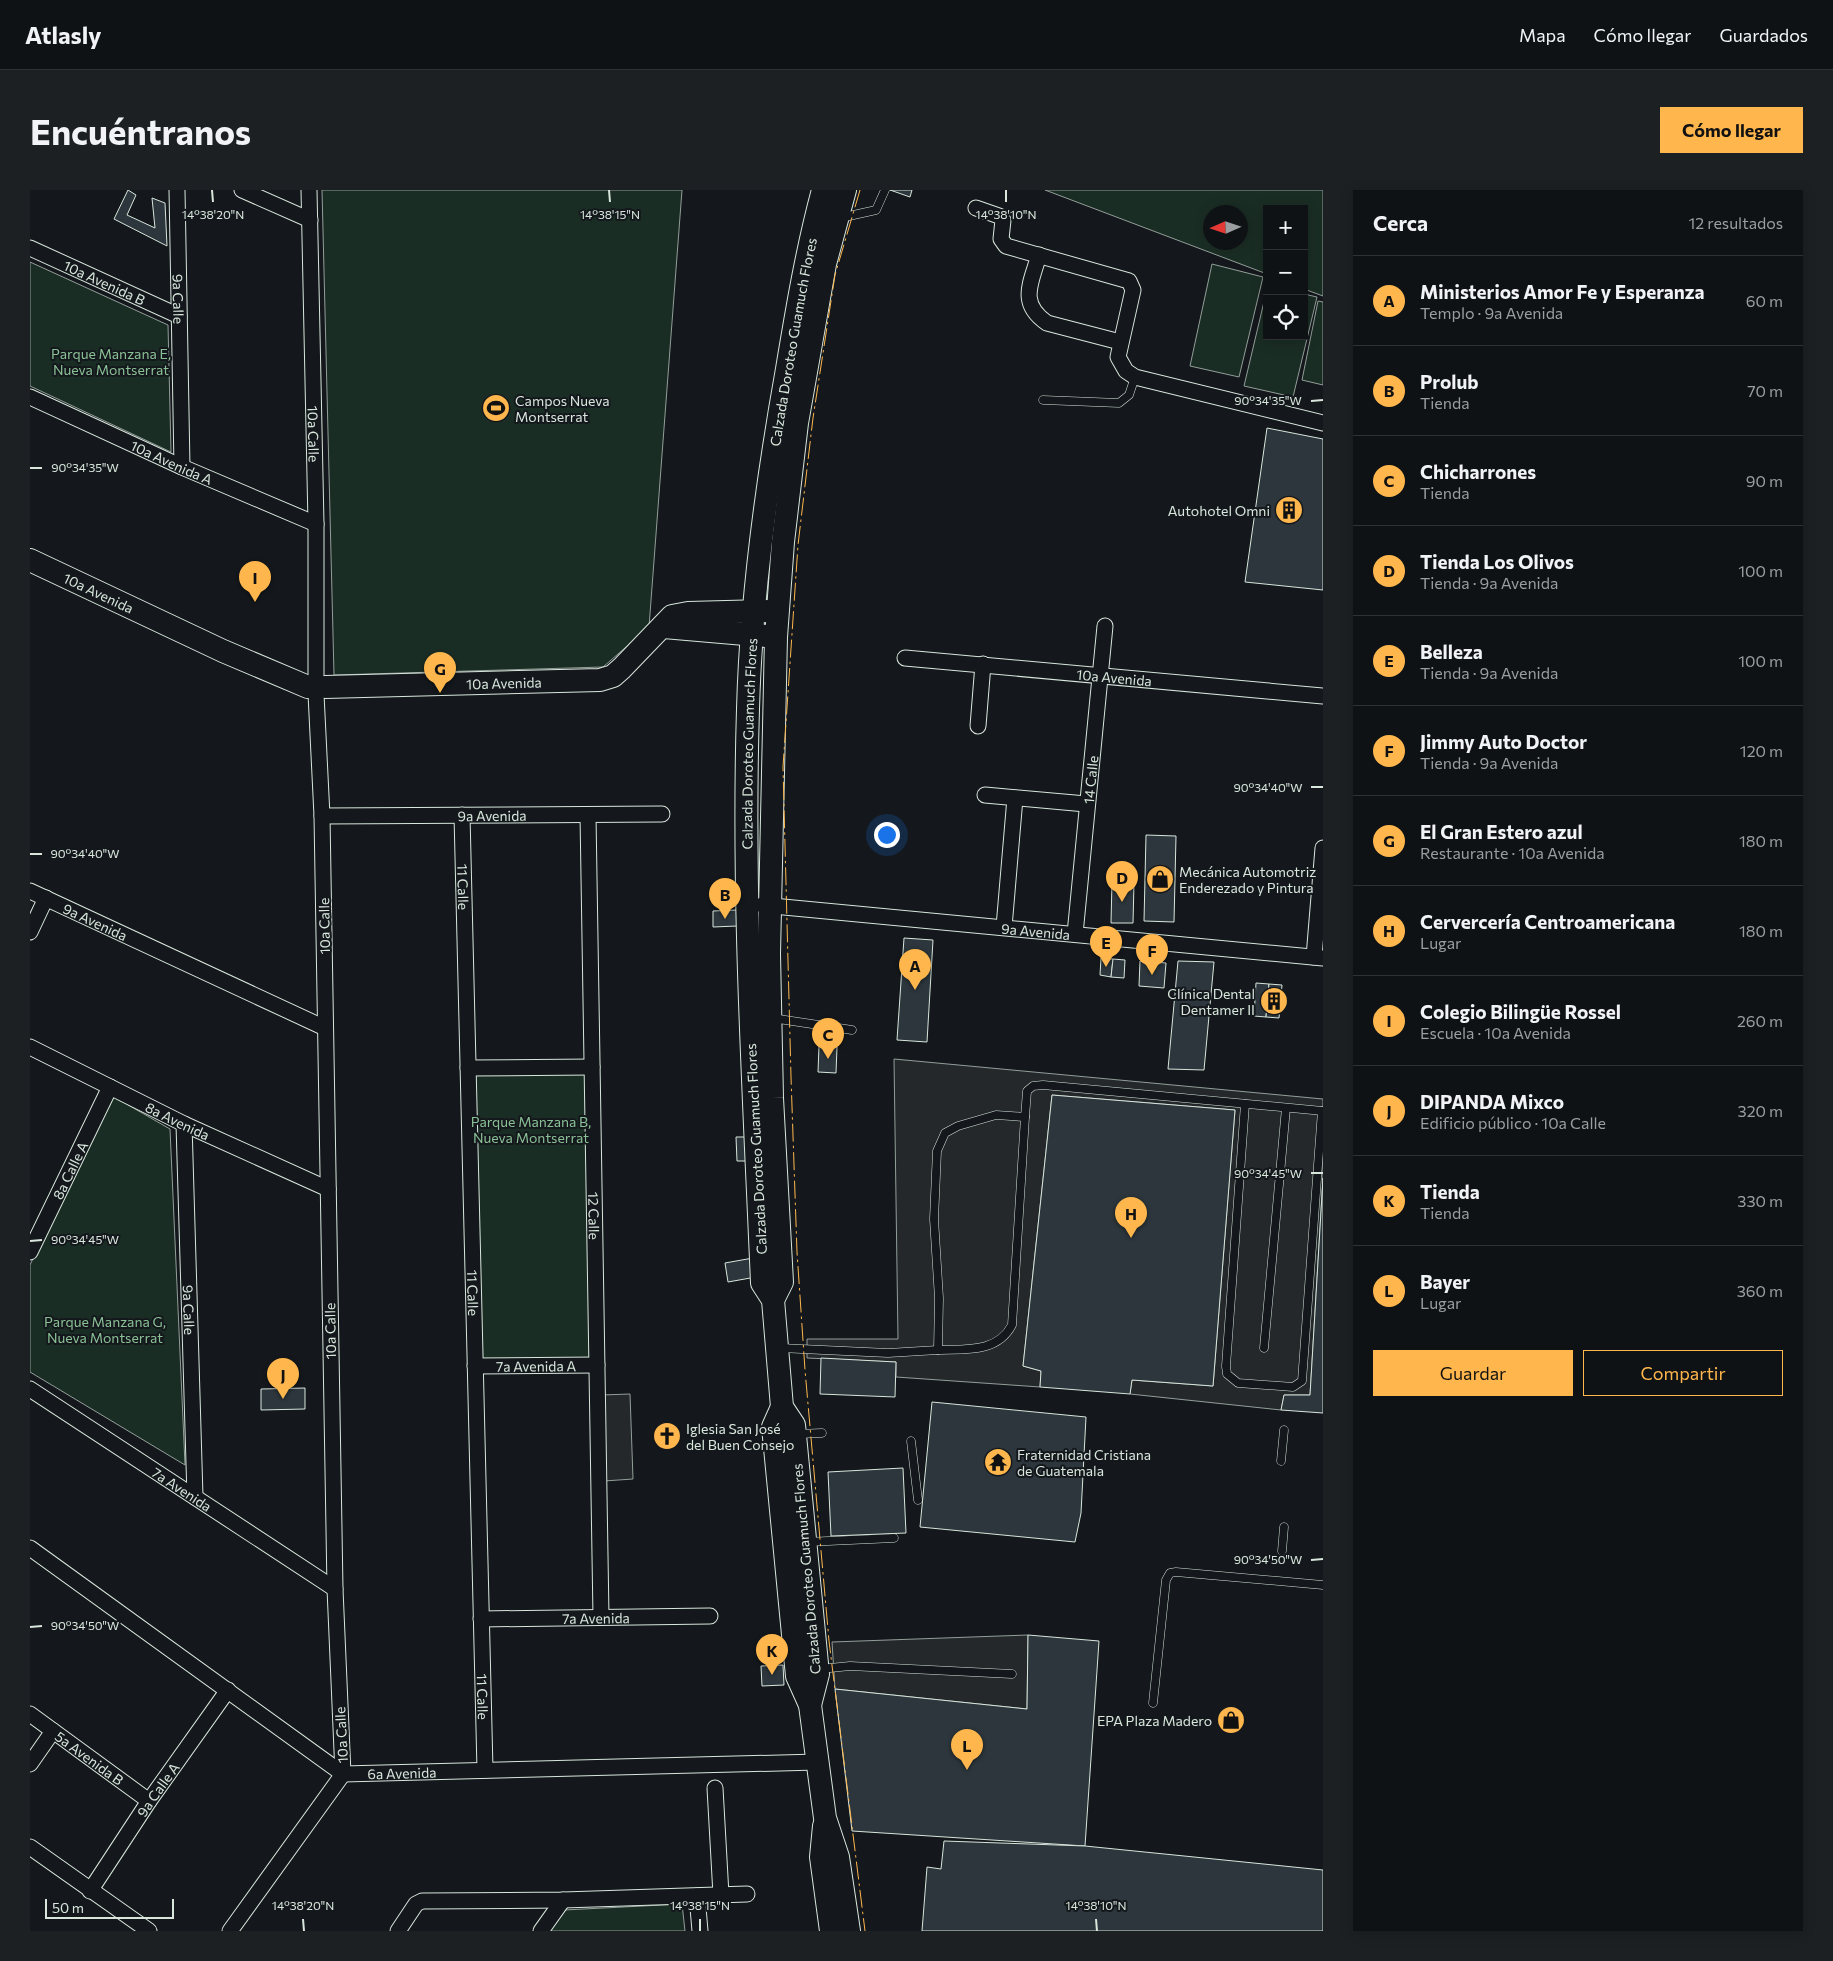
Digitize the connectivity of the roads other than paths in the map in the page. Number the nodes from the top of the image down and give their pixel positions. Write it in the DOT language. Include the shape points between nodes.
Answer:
graph roads {
  1 [pos="177,190"];
  2 [pos="242,190"];
  3 [pos="309,190"];
  4 [pos="823,190"];
  5 [pos="845,190"];
  6 [pos="885,190"];
  7 [pos="976,208"];
  8 [pos="838,218"];
  9 [pos="310,220"];
  10 [pos="820,246"];
  11 [pos="30,248"];
  12 [pos="1039,256"];
  13 [pos="179,316"];
  14 [pos="1120,342"];
  15 [pos="1135,377"];
  16 [pos="30,397"];
  17 [pos="1043,400"];
  18 [pos="1323,423"];
  19 [pos="182,467"];
  20 [pos="316,524"];
  21 [pos="30,560"];
  22 [pos="754,610"];
  23 [pos="777,612"];
  24 [pos="1104,626"];
  25 [pos="660,627"];
  26 [pos="752,634"];
  27 [pos="776,637"];
  28 [pos="905,658"];
  29 [pos="983,664"];
  30 [pos="1099,675"];
  31 [pos="315,685"];
  32 [pos="1323,696"];
  33 [pos="978,726"];
  34 [pos="985,795"];
  35 [pos="1015,798"];
  36 [pos="1086,804"];
  37 [pos="662,814"];
  38 [pos="462,815"];
  39 [pos="588,815"];
  40 [pos="322,816"];
  41 [pos="1323,848"];
  42 [pos="30,891"];
  43 [pos="46,898"];
  44 [pos="748,904"];
  45 [pos="771,905"];
  46 [pos="1004,927"];
  47 [pos="30,932"];
  48 [pos="1075,934"];
  49 [pos="1319,958"];
  50 [pos="770,1018"];
  51 [pos="325,1028"];
  52 [pos="852,1030"];
  53 [pos="30,1047"];
  54 [pos="592,1067"];
  55 [pos="468,1068"];
  56 [pos="110,1087"];
  57 [pos="1245,1104"];
  58 [pos="1286,1108"];
  59 [pos="1323,1111"];
  60 [pos="1025,1117"];
  61 [pos="184,1124"];
  62 [pos="328,1189"];
  63 [pos="30,1252"];
  64 [pos="773,1300"];
  65 [pos="777,1348"];
  66 [pos="1264,1348"];
  67 [pos="938,1350"];
  68 [pos="597,1365"];
  69 [pos="475,1366"];
  70 [pos="30,1389"];
  71 [pos="782,1407"];
  72 [pos="1284,1430"];
  73 [pos="822,1433"];
  74 [pos="794,1434"];
  75 [pos="910,1440"];
  76 [pos="1281,1461"];
  77 [pos="195,1497"];
  78 [pos="918,1500"];
  79 [pos="1284,1527"];
  80 [pos="894,1538"];
  81 [pos="804,1542"];
  82 [pos="30,1548"];
  83 [pos="1282,1551"];
  84 [pos="1323,1585"];
  85 [pos="335,1590"];
  86 [pos="710,1616"];
  87 [pos="601,1618"];
  88 [pos="482,1619"];
  89 [pos="818,1669"];
  90 [pos="1012,1674"];
  91 [pos="228,1690"];
  92 [pos="1153,1703"];
  93 [pos="810,1705"];
  94 [pos="30,1714"];
  95 [pos="53,1731"];
  96 [pos="817,1762"];
  97 [pos="30,1764"];
  98 [pos="486,1770"];
  99 [pos="343,1774"];
  100 [pos="715,1788"];
  101 [pos="149,1801"];
  102 [pos="825,1818"];
  103 [pos="30,1847"];
  104 [pos="90,1891"];
  105 [pos="747,1894"];
  106 [pos="721,1895"];
  107 [pos="697,1896"];
  108 [pos="562,1900"];
  109 [pos="149,1931"];
  110 [pos="230,1931"];
  111 [pos="398,1931"];
  112 [pos="541,1931"];
  113 [pos="700,1931"];
  114 [pos="831,1931"];
  115 [pos="849,1931"];
  1 -- 13 [label="street, 9a Calle"];
  2 -- 9 [label="street"];
  3 -- 9 [label="street, 10a Calle"];
  4 -- 10 [label="main road, Calzada Doroteo Guamuch Flores"];
  5 -- 8 [label="main road, Calzada Doroteo Guamuch Flores"];
  6 -- 8 [label="lane" via="876,210"];
  7 -- 12 [label="street" via="1003,220 1001,238 1006,246"];
  8 -- 10 [label="main road, Calzada Doroteo Guamuch Flores"];
  9 -- 20 [label="street, 10a Calle"];
  10 -- 22 [label="main road, Calzada Doroteo Guamuch Flores" via="778,419"];
  10 -- 23 [label="main road, Calzada Doroteo Guamuch Flores"];
  11 -- 13 [label="street, 10a Avenida B"];
  12 -- 14 [label="street" via="1028,296 1038,317 1047,323"];
  12 -- 14 [label="street" via="1129,280 1133,290"];
  13 -- 19 [label="street, 9a Calle"];
  14 -- 15 [label="street" via="1118,357 1126,371"];
  15 -- 17 [label="lane" via="1129,395 1118,402"];
  15 -- 18 [label="street"];
  16 -- 19 [label="street, 10a Avenida A"];
  19 -- 20 [label="street, 10a Avenida A"];
  20 -- 31 [label="street, 10a Calle"];
  21 -- 31 [label="main road, 10a Avenida" via="223,651 278,675"];
  22 -- 23 [label="main road, 10a Avenida"];
  22 -- 25 [label="main road, 10a Avenida" via="688,612 672,616"];
  22 -- 26 [label="main road, Calzada Doroteo Guamuch Flores"];
  23 -- 27 [label="main road, Calzada Doroteo Guamuch Flores"];
  24 -- 30 [label="street, 14 Calle"];
  25 -- 26 [label="main road"];
  25 -- 31 [label="main road, 10a Avenida" via="613,676 600,680"];
  26 -- 27 [label="main road"];
  26 -- 44 [label="main road, Calzada Doroteo Guamuch Flores" via="748,709"];
  27 -- 45 [label="main road, Calzada Doroteo Guamuch Flores"];
  28 -- 29 [label="street, 10a Avenida"];
  29 -- 30 [label="street, 10a Avenida"];
  29 -- 33 [label="street"];
  30 -- 32 [label="street, 10a Avenida"];
  30 -- 36 [label="street, 14 Calle"];
  31 -- 40 [label="street, 10a Calle"];
  34 -- 35 [label="street"];
  35 -- 36 [label="street"];
  35 -- 46 [label="street"];
  36 -- 48 [label="street, 14 Calle"];
  37 -- 39 [label="street, 9a Avenida"];
  38 -- 39 [label="street, 9a Avenida"];
  38 -- 40 [label="street, 9a Avenida"];
  38 -- 55 [label="street, 11 Calle"];
  39 -- 54 [label="street, 12 Calle"];
  40 -- 51 [label="street, 10a Calle"];
  41 -- 49 [label="street"];
  42 -- 43 [label="street, 9a Avenida"];
  43 -- 47 [label="street"];
  43 -- 51 [label="street, 9a Avenida"];
  44 -- 45 [label="street, 9a Avenida"];
  44 -- 64 [label="main road, Calzada Doroteo Guamuch Flores" via="749,1004 762,1283"];
  45 -- 46 [label="street, 9a Avenida"];
  45 -- 50 [label="main road, Calzada Doroteo Guamuch Flores"];
  46 -- 48 [label="street, 9a Avenida"];
  48 -- 49 [label="street, 9a Avenida"];
  50 -- 52 [label="lane"];
  50 -- 64 [label="main road, Calzada Doroteo Guamuch Flores" via="782,1282"];
  51 -- 62 [label="street, 10a Calle"];
  53 -- 56 [label="street, 8a Avenida"];
  54 -- 55 [label="street"];
  54 -- 68 [label="street, 12 Calle"];
  55 -- 69 [label="street, 11 Calle"];
  56 -- 61 [label="street, 8a Avenida"];
  56 -- 63 [label="street, 8a Calle A"];
  57 -- 58 [label="lane"];
  57 -- 59 [label="lane" via="1226,1366 1231,1380 1238,1383 1293,1387 1302,1381"];
  57 -- 60 [label="lane" via="1043,1085 1027,1090"];
  58 -- 59 [label="lane"];
  58 -- 66 [label="lane"];
  60 -- 67 [label="lane" via="1012,1325 1006,1335 987,1346"];
  60 -- 67 [label="lane" via="996,1115 958,1126 945,1133 937,1151 934,1219 939,1298"];
  61 -- 62 [label="street, 8a Avenida"];
  61 -- 77 [label="street, 9a Calle"];
  62 -- 85 [label="street, 10a Calle"];
  64 -- 65 [label="main road, Calzada Doroteo Guamuch Flores"];
  65 -- 67 [label="lane" via="888,1353"];
  65 -- 71 [label="main road, Calzada Doroteo Guamuch Flores"];
  68 -- 69 [label="street, 7a Avenida A"];
  68 -- 87 [label="street, 12 Calle"];
  69 -- 88 [label="street, 11 Calle"];
  70 -- 77 [label="street, 7a Avenida"];
  71 -- 74 [label="main road, Calzada Doroteo Guamuch Flores" via="794,1425"];
  71 -- 93 [label="main road, Calzada Doroteo Guamuch Flores" via="773,1427 784,1553 798,1676"];
  72 -- 76 [label="lane"];
  73 -- 74 [label="lane"];
  74 -- 81 [label="main road, Calzada Doroteo Guamuch Flores"];
  75 -- 78 [label="lane"];
  77 -- 85 [label="street, 7a Avenida"];
  79 -- 83 [label="lane"];
  80 -- 81 [label="lane"];
  81 -- 89 [label="main road, Calzada Doroteo Guamuch Flores"];
  82 -- 91 [label="street"];
  84 -- 92 [label="lane" via="1170,1574 1166,1580"];
  85 -- 99 [label="street, 10a Calle"];
  86 -- 87 [label="street, 7a Avenida"];
  87 -- 88 [label="street, 7a Avenida"];
  88 -- 98 [label="street, 11 Calle"];
  89 -- 90 [label="lane" via="850,1666"];
  89 -- 93 [label="main road, Calzada Doroteo Guamuch Flores"];
  91 -- 99 [label="street"];
  91 -- 101 [label="street, 9a Calle A"];
  93 -- 96 [label="main road, Calzada Doroteo Guamuch Flores"];
  94 -- 95 [label="street, 5a Avenida B"];
  95 -- 97 [label="street"];
  95 -- 101 [label="street, 5a Avenida B"];
  96 -- 98 [label="street, 6a Avenida"];
  96 -- 102 [label="main road, Calzada Doroteo Guamuch Flores"];
  98 -- 99 [label="street, 6a Avenida"];
  99 -- 110 [label="street, 10a Calle"];
  100 -- 106 [label="street"];
  101 -- 104 [label="street, 9a Calle A"];
  102 -- 114 [label="main road, Calzada Doroteo Guamuch Flores" via="821,1857"];
  102 -- 115 [label="main road, Calzada Doroteo Guamuch Flores" via="838,1857"];
  103 -- 104 [label="street"];
  104 -- 109 [label="street"];
  105 -- 106 [label="street"];
  106 -- 107 [label="street"];
  107 -- 108 [label="street"];
  107 -- 113 [label="street"];
  108 -- 111 [label="street" via="419,1902"];
  108 -- 112 [label="street"];
}
